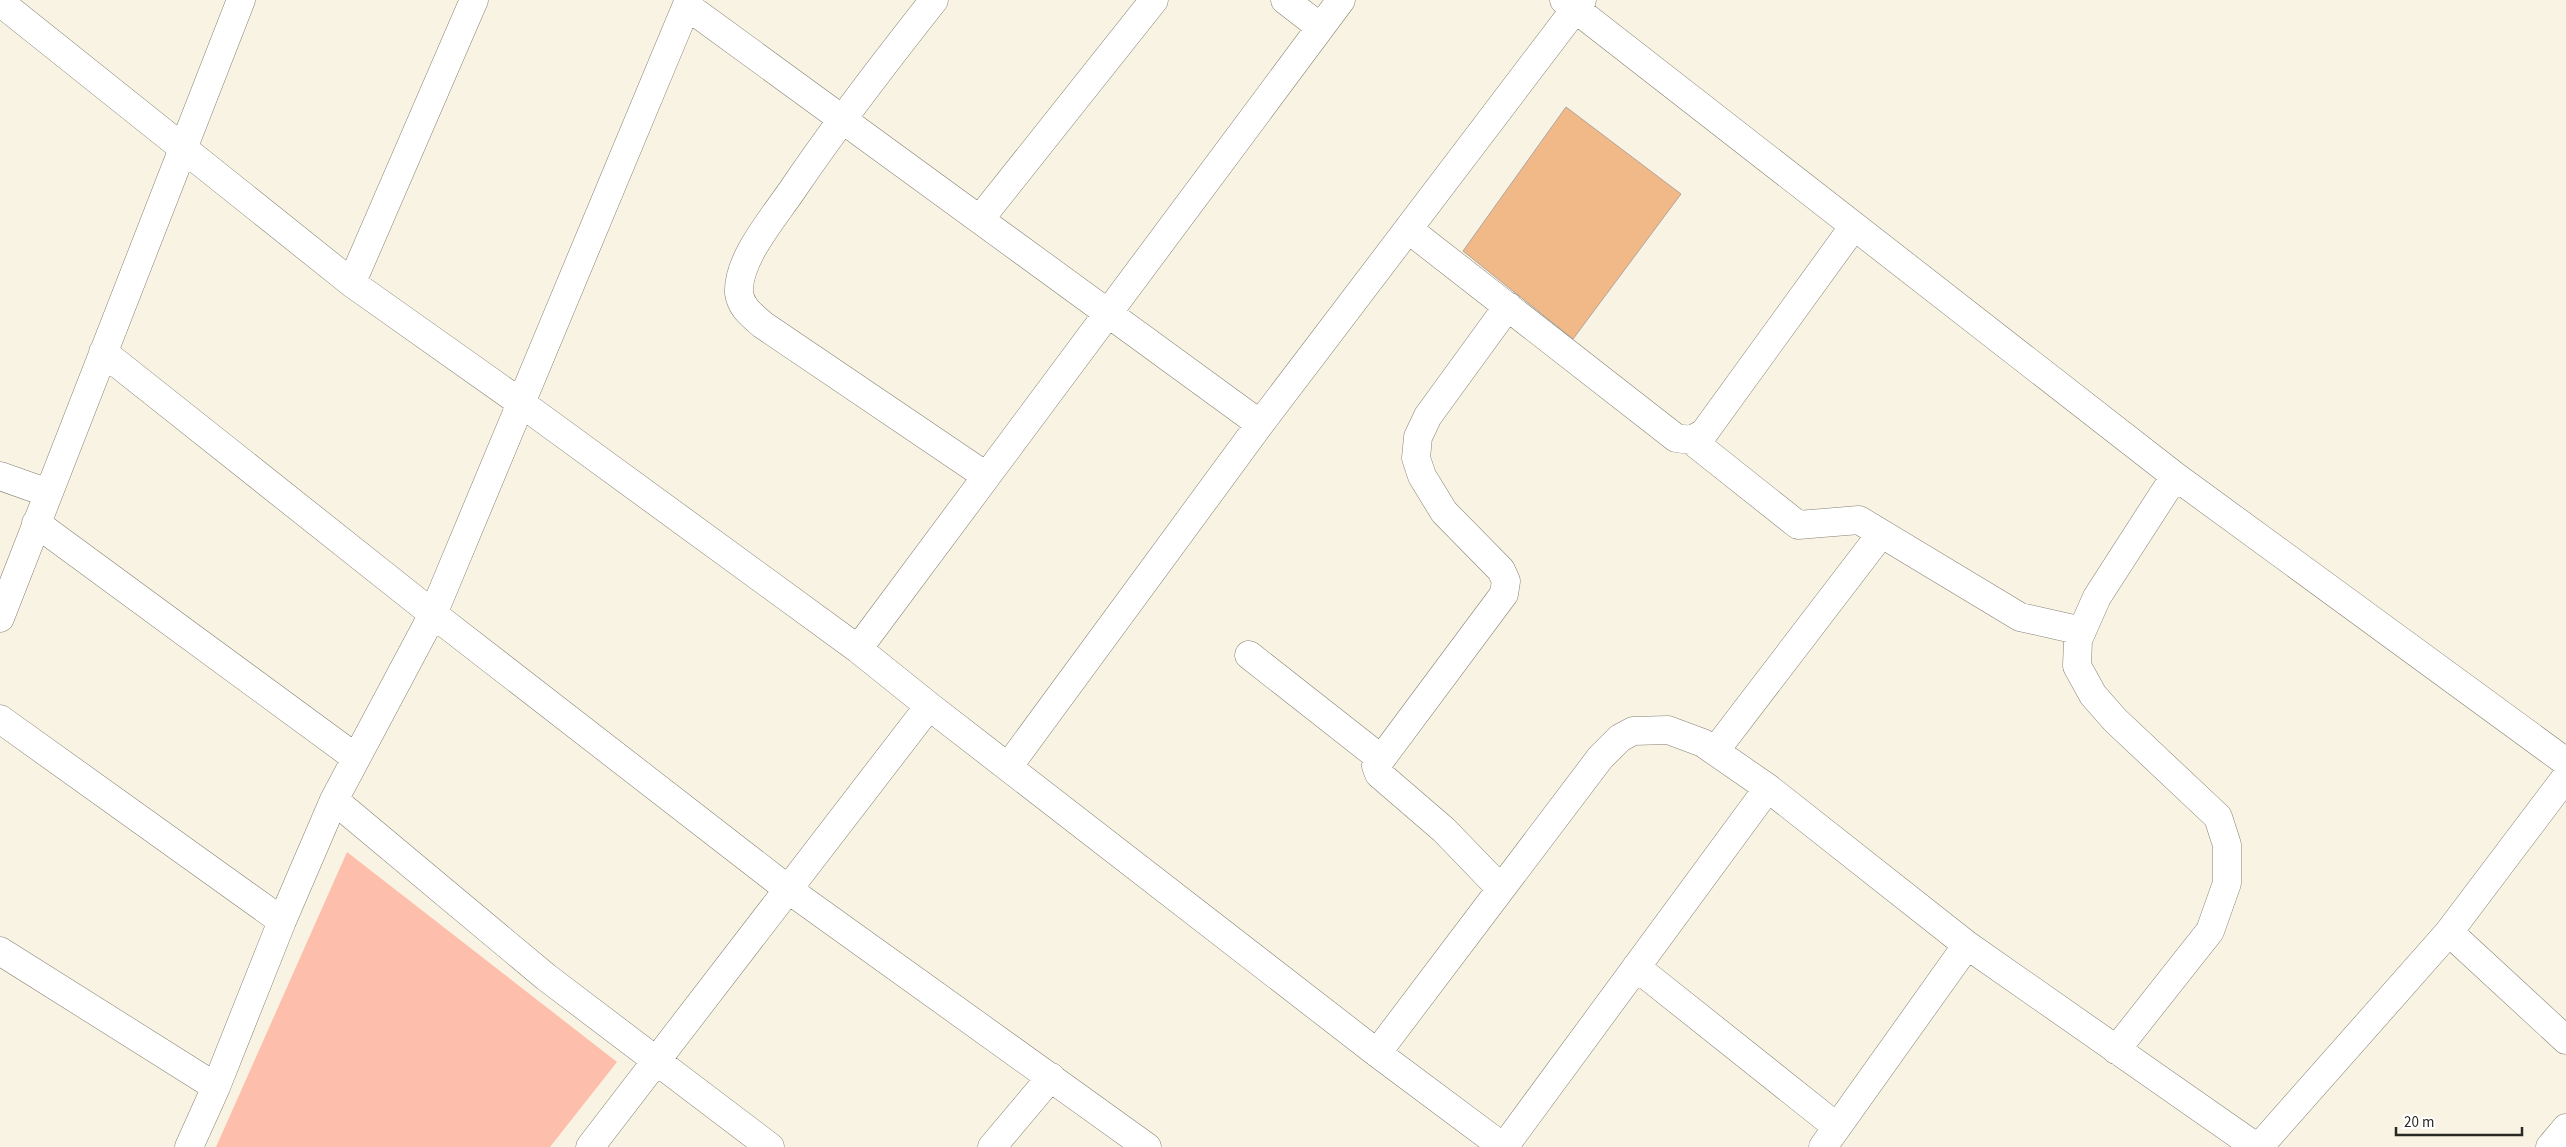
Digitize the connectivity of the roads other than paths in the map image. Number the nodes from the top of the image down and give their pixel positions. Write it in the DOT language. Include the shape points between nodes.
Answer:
graph roads {
  1 [pos="241,0"];
  2 [pos="474,0"];
  3 [pos="934,0"];
  4 [pos="1154,0"];
  5 [pos="1285,0"];
  6 [pos="1341,0"];
  7 [pos="1,2"];
  8 [pos="688,3"];
  9 [pos="1574,3"];
  10 [pos="1320,27"];
  11 [pos="842,117"];
  12 [pos="183,147"];
  13 [pos="980,218"];
  14 [pos="1854,226"];
  15 [pos="1408,229"];
  16 [pos="352,282"];
  17 [pos="1508,306"];
  18 [pos="1108,313"];
  19 [pos="103,352"];
  20 [pos="522,403"];
  21 [pos="1260,424"];
  22 [pos="1691,440"];
  23 [pos="0,476"];
  24 [pos="986,476"];
  25 [pos="2175,476"];
  26 [pos="48,493"];
  27 [pos="36,523"];
  28 [pos="1881,534"];
  29 [pos="433,614"];
  30 [pos="0,618"];
  31 [pos="2082,632"];
  32 [pos="858,649"];
  33 [pos="1249,655"];
  34 [pos="928,706"];
  35 [pos="0,719"];
  36 [pos="1715,752"];
  37 [pos="356,758"];
  38 [pos="1380,758"];
  39 [pos="2566,762"];
  40 [pos="1008,767"];
  41 [pos="2566,777"];
  42 [pos="1768,788"];
  43 [pos="334,800"];
  44 [pos="1501,889"];
  45 [pos="789,890"];
  46 [pos="282,921"];
  47 [pos="2449,932"];
  48 [pos="1967,945"];
  49 [pos="0,951"];
  50 [pos="1636,967"];
  51 [pos="2566,1040"];
  52 [pos="2116,1050"];
  53 [pos="1377,1053"];
  54 [pos="656,1062"];
  55 [pos="1051,1077"];
  56 [pos="216,1087"];
  57 [pos="2566,1128"];
  58 [pos="1830,1137"];
  59 [pos="1476,1138"];
  60 [pos="189,1147"];
  61 [pos="590,1147"];
  62 [pos="770,1147"];
  63 [pos="992,1147"];
  64 [pos="1147,1147"];
  65 [pos="1504,1147"];
  66 [pos="2258,1147"];
  67 [pos="2550,1147"];
  1 -- 12 [label="street"];
  2 -- 16 [label="street"];
  3 -- 11 [label="street"];
  4 -- 13 [label="street"];
  5 -- 10 [label="street"];
  6 -- 10 [label="street"];
  7 -- 12 [label="street"];
  8 -- 11 [label="street"];
  8 -- 20 [label="street"];
  9 -- 14 [label="street"];
  9 -- 15 [label="street"];
  10 -- 18 [label="street"];
  11 -- 13 [label="street"];
  11 -- 24 [label="street" via="754,246 742,273 739,293 744,308 763,325"];
  12 -- 16 [label="street"];
  12 -- 19 [label="street"];
  13 -- 18 [label="street"];
  14 -- 22 [label="street" via="1704,433"];
  14 -- 25 [label="street"];
  15 -- 17 [label="street"];
  15 -- 21 [label="street"];
  16 -- 20 [label="street"];
  17 -- 22 [label="street" via="1676,438"];
  17 -- 38 [label="street" via="1428,416 1418,437 1416,458 1422,476 1444,512 1501,570 1506,581 1504,594"];
  18 -- 21 [label="street"];
  18 -- 24 [label="street"];
  19 -- 26 [label="street"];
  19 -- 29 [label="street"];
  20 -- 29 [label="street"];
  20 -- 32 [label="street"];
  21 -- 40 [label="street"];
  22 -- 28 [label="street" via="1798,524 1859,520"];
  23 -- 26 [label="street"];
  24 -- 32 [label="street"];
  25 -- 31 [label="street" via="2097,597"];
  25 -- 39 [label="street"];
  26 -- 27 [label="street"];
  27 -- 30 [label="street"];
  27 -- 37 [label="street"];
  28 -- 31 [label="street" via="2020,617"];
  28 -- 36 [label="street"];
  29 -- 37 [label="street"];
  29 -- 45 [label="street"];
  31 -- 52 [label="street" via="2078,640 2078,666 2094,695 2218,818 2227,845 2227,883 2210,931"];
  32 -- 34 [label="street"];
  33 -- 38 [label="street"];
  34 -- 40 [label="street"];
  34 -- 45 [label="street"];
  35 -- 46 [label="street"];
  36 -- 42 [label="street"];
  36 -- 44 [label="street" via="1703,743 1668,730 1633,731 1620,738 1600,758"];
  37 -- 43 [label="street"];
  38 -- 44 [label="street" via="1376,766 1379,774 1444,830"];
  40 -- 53 [label="street"];
  41 -- 47 [label="street"];
  42 -- 48 [label="street"];
  42 -- 50 [label="street"];
  43 -- 46 [label="street"];
  43 -- 54 [label="street" via="546,977"];
  44 -- 53 [label="street"];
  45 -- 54 [label="street"];
  45 -- 55 [label="street"];
  46 -- 56 [label="street"];
  47 -- 51 [label="street"];
  47 -- 66 [label="street"];
  48 -- 52 [label="street"];
  48 -- 58 [label="street"];
  49 -- 56 [label="street"];
  50 -- 58 [label="street"];
  50 -- 65 [label="street"];
  52 -- 66 [label="street"];
  53 -- 59 [label="street"];
  54 -- 61 [label="street"];
  54 -- 62 [label="street"];
  55 -- 63 [label="street"];
  55 -- 64 [label="street"];
  56 -- 60 [label="street"];
  57 -- 67 [label="street"];
  59 -- 65 [label="street"];
}
